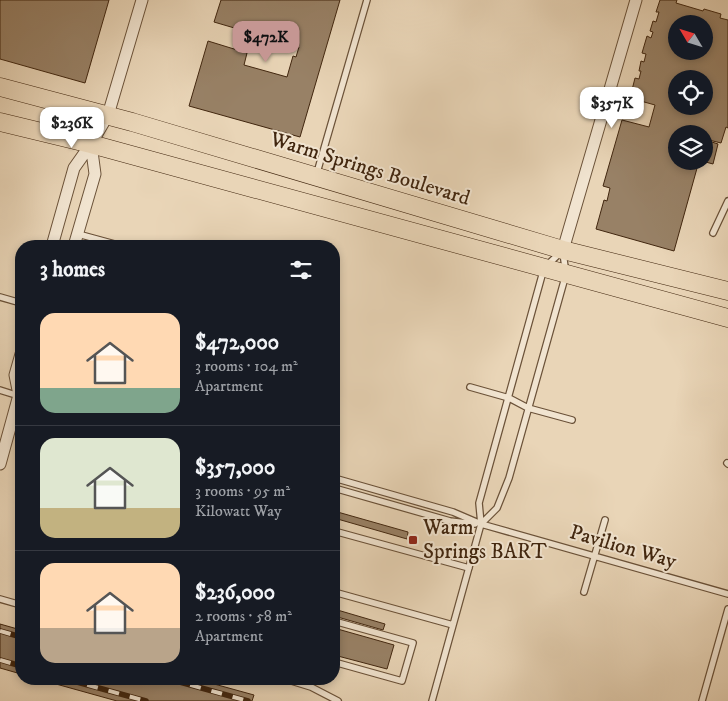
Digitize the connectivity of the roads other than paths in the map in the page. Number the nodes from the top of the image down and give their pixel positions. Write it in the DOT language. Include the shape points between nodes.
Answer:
graph roads {
  1 [pos="142,0"];
  2 [pos="367,0"];
  3 [pos="636,0"];
  4 [pos="0,87"];
  5 [pos="108,115"];
  6 [pos="0,122"];
  7 [pos="91,144"];
  8 [pos="316,176"];
  9 [pos="728,202"];
  10 [pos="713,233"];
  11 [pos="78,234"];
  12 [pos="54,240"];
  13 [pos="76,240"];
  14 [pos="100,240"];
  15 [pos="563,250"];
  16 [pos="544,268"];
  17 [pos="566,274"];
  18 [pos="728,291"];
  19 [pos="0,297"];
  20 [pos="15,301"];
  21 [pos="728,318"];
  22 [pos="470,387"];
  23 [pos="0,390"];
  24 [pos="15,394"];
  25 [pos="509,398"];
  26 [pos="528,408"];
  27 [pos="15,415"];
  28 [pos="572,420"];
  29 [pos="0,464"];
  30 [pos="340,480"];
  31 [pos="340,490"];
  32 [pos="605,520"];
  33 [pos="481,524"];
  34 [pos="340,534"];
  35 [pos="595,556"];
  36 [pos="469,568"];
  37 [pos="584,592"];
  38 [pos="340,594"];
  39 [pos="728,594"];
  40 [pos="0,599"];
  41 [pos="15,603"];
  42 [pos="728,609"];
  43 [pos="340,623"];
  44 [pos="452,625"];
  45 [pos="340,664"];
  46 [pos="302,685"];
  47 [pos="338,701"];
  48 [pos="432,701"];
  49 [pos="702,701"];
  1 -- 5 [label="street"];
  2 -- 8 [label="lane"];
  3 -- 15 [label="street"];
  4 -- 5 [label="main road, Warm Springs Boulevard"];
  5 -- 7 [label="street"];
  5 -- 8 [label="main road, Warm Springs Boulevard"];
  6 -- 7 [label="main road"];
  7 -- 11 [label="street" via="95,174"];
  7 -- 12 [label="street" via="74,168"];
  7 -- 16 [label="main road"];
  8 -- 15 [label="main road, Warm Springs Boulevard"];
  9 -- 10 [label="lane"];
  11 -- 13 [label="street"];
  11 -- 14 [label="lane"];
  15 -- 16 [label="lane"];
  15 -- 17 [label="lane"];
  15 -- 18 [label="main road, Warm Springs Boulevard"];
  16 -- 17 [label="main road"];
  16 -- 25 [label="lane"];
  17 -- 21 [label="main road"];
  17 -- 26 [label="lane"];
  19 -- 20 [label="lane"];
  22 -- 25 [label="lane"];
  23 -- 24 [label="lane"];
  25 -- 26 [label="lane"];
  25 -- 33 [label="lane" via="479,503"];
  26 -- 28 [label="lane"];
  26 -- 33 [label="lane" via="500,501"];
  27 -- 29 [label="street"];
  30 -- 33 [label="lane, Pavilion Way" via="452,512"];
  31 -- 33 [label="lane, Pavilion Way" via="450,521"];
  32 -- 35 [label="lane"];
  33 -- 35 [label="lane, Pavilion Way"];
  33 -- 36 [label="lane"];
  34 -- 36 [label="lane"];
  35 -- 37 [label="lane"];
  35 -- 39 [label="lane, Pavilion Way"];
  36 -- 44 [label="lane"];
  38 -- 44 [label="lane"];
  40 -- 41 [label="lane"];
  42 -- 49 [label="lane"];
  43 -- 45 [label="lane" via="413,643 402,681"];
  44 -- 48 [label="lane"];
  46 -- 47 [label="lane"];
}
